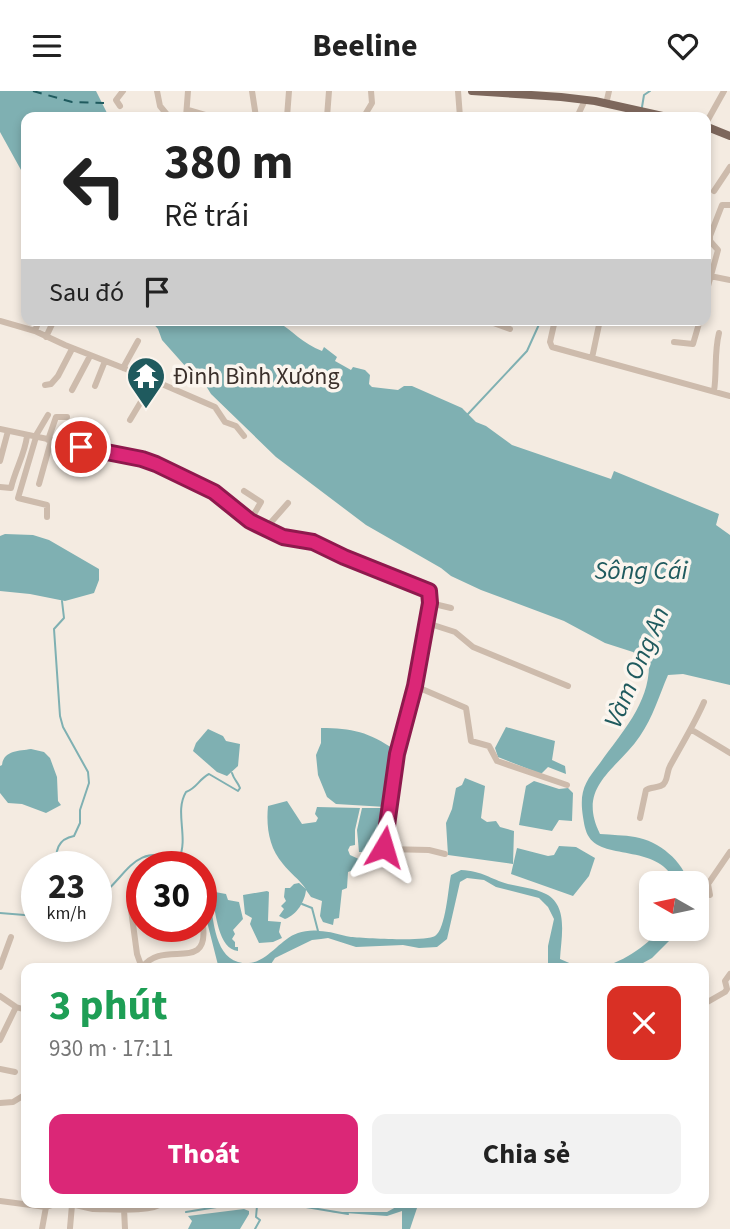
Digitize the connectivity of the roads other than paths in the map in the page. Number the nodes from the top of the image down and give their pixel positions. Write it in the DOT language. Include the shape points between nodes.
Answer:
graph roads {
  1 [pos="123,91"];
  2 [pos="157,91"];
  3 [pos="188,91"];
  4 [pos="252,91"];
  5 [pos="289,91"];
  6 [pos="329,91"];
  7 [pos="371,91"];
  8 [pos="458,91"];
  9 [pos="472,91"];
  10 [pos="609,91"];
  11 [pos="724,91"];
  12 [pos="532,93"];
  13 [pos="584,100"];
  14 [pos="606,104"];
  15 [pos="120,106"];
  16 [pos="165,112"];
  17 [pos="187,112"];
  18 [pos="255,112"];
  19 [pos="287,112"];
  20 [pos="327,112"];
  21 [pos="367,112"];
  22 [pos="460,112"];
  23 [pos="579,112"];
  24 [pos="644,112"];
  25 [pos="711,115"];
  26 [pos="711,128"];
  27 [pos="730,135"];
  28 [pos="730,167"];
  29 [pos="713,191"];
  30 [pos="730,205"];
  31 [pos="711,233"];
  32 [pos="711,238"];
  33 [pos="711,244"];
  34 [pos="714,245"];
  35 [pos="711,273"];
  36 [pos="711,276"];
  37 [pos="730,280"];
  38 [pos="0,321"];
  39 [pos="37,326"];
  40 [pos="51,326"];
  41 [pos="502,326"];
  42 [pos="554,326"];
  43 [pos="599,326"];
  44 [pos="697,326"];
  45 [pos="510,329"];
  46 [pos="35,331"];
  47 [pos="719,333"];
  48 [pos="46,337"];
  49 [pos="138,341"];
  50 [pos="674,342"];
  51 [pos="72,349"];
  52 [pos="90,356"];
  53 [pos="592,358"];
  54 [pos="104,361"];
  55 [pos="149,361"];
  56 [pos="123,368"];
  57 [pos="141,375"];
  58 [pos="153,380"];
  59 [pos="45,385"];
  60 [pos="95,386"];
  61 [pos="72,390"];
  62 [pos="715,391"];
  63 [pos="730,396"];
  64 [pos="48,415"];
  65 [pos="67,417"];
  66 [pos="130,420"];
  67 [pos="4,430"];
  68 [pos="33,436"];
  69 [pos="244,436"];
  70 [pos="50,440"];
  71 [pos="0,461"];
  72 [pos="39,484"];
  73 [pos="0,487"];
  74 [pos="244,491"];
  75 [pos="288,503"];
  76 [pos="47,517"];
  77 [pos="250,521"];
  78 [pos="266,529"];
  79 [pos="430,603"];
  80 [pos="451,608"];
  81 [pos="427,623"];
  82 [pos="415,686"];
  83 [pos="568,686"];
  84 [pos="704,702"];
  85 [pos="692,730"];
  86 [pos="730,753"];
  87 [pos="566,785"];
  88 [pos="640,818"];
  89 [pos="730,852"];
  90 [pos="445,854"];
  91 [pos="710,895"];
  92 [pos="11,937"];
  93 [pos="136,942"];
  94 [pos="203,942"];
  95 [pos="140,963"];
  96 [pos="145,963"];
  97 [pos="0,967"];
  98 [pos="730,974"];
  99 [pos="0,996"];
  100 [pos="709,1001"];
  101 [pos="16,1007"];
  102 [pos="21,1008"];
  103 [pos="0,1015"];
  104 [pos="10,1020"];
  105 [pos="0,1040"];
  106 [pos="0,1069"];
  107 [pos="15,1072"];
  108 [pos="21,1097"];
  109 [pos="0,1103"];
  110 [pos="0,1201"];
  111 [pos="21,1204"];
  112 [pos="46,1208"];
  113 [pos="72,1208"];
  114 [pos="129,1208"];
  115 [pos="70,1228"];
  116 [pos="42,1229"];
  117 [pos="124,1229"];
  1 -- 15 [label="street" via="116,100"];
  2 -- 16 [label="street"];
  3 -- 17 [label="street"];
  4 -- 18 [label="street"];
  5 -- 19 [label="street"];
  6 -- 20 [label="street"];
  7 -- 21 [label="street"];
  8 -- 22 [label="street"];
  9 -- 12 [label="main road"];
  10 -- 14 [label="street"];
  11 -- 25 [label="street"];
  12 -- 13 [label="main road"];
  13 -- 14 [label="main road"];
  13 -- 23 [label="street"];
  14 -- 24 [label="main road"];
  26 -- 27 [label="main road"];
  28 -- 29 [label="street"];
  30 -- 31 [label="street" via="722,205"];
  32 -- 34 [label="street"];
  33 -- 34 [label="street"];
  34 -- 35 [label="street" via="718,250"];
  36 -- 37 [label="street"];
  38 -- 46 [label="street"];
  39 -- 46 [label="street"];
  40 -- 48 [label="street"];
  41 -- 45 [label="street"];
  42 -- 53 [label="street" via="550,345"];
  43 -- 53 [label="street"];
  44 -- 50 [label="street" via="692,344"];
  46 -- 48 [label="street"];
  47 -- 62 [label="street"];
  48 -- 51 [label="street"];
  49 -- 56 [label="street"];
  51 -- 52 [label="street"];
  51 -- 59 [label="street" via="58,376"];
  52 -- 54 [label="street"];
  52 -- 61 [label="street"];
  53 -- 62 [label="street"];
  54 -- 56 [label="street"];
  54 -- 60 [label="street"];
  55 -- 57 [label="street"];
  56 -- 57 [label="street"];
  57 -- 58 [label="street"];
  58 -- 66 [label="street"];
  58 -- 69 [label="street" via="217,408 225,422"];
  62 -- 63 [label="street"];
  64 -- 68 [label="street"];
  65 -- 70 [label="street" via="56,417"];
  67 -- 68 [label="street"];
  67 -- 71 [label="street"];
  68 -- 70 [label="street"];
  68 -- 73 [label="street" via="10,488"];
  68 -- 76 [label="street" via="18,498 47,505"];
  70 -- 72 [label="street"];
  70 -- 77 [label="street" via="156,464 214,492"];
  74 -- 77 [label="street" via="261,502"];
  75 -- 78 [label="street"];
  77 -- 78 [label="street"];
  78 -- 79 [label="street" via="313,542 427,588"];
  79 -- 80 [label="street"];
  79 -- 81 [label="street"];
  81 -- 82 [label="street"];
  81 -- 83 [label="street"];
  82 -- 87 [label="street" via="466,708 471,741 489,746 497,761"];
  82 -- 90 [label="street" via="397,754 384,847"];
  84 -- 85 [label="street"];
  85 -- 86 [label="street"];
  85 -- 88 [label="street" via="663,785 648,788"];
  89 -- 91 [label="street" via="708,884"];
  92 -- 97 [label="street"];
  93 -- 95 [label="street"];
  94 -- 96 [label="street" via="183,955 169,953"];
  98 -- 100 [label="street" via="724,981 725,992"];
  99 -- 101 [label="street"];
  101 -- 102 [label="street"];
  101 -- 104 [label="street"];
  103 -- 104 [label="street"];
  104 -- 105 [label="street"];
  106 -- 107 [label="street"];
  108 -- 109 [label="street"];
  110 -- 111 [label="street"];
  112 -- 116 [label="street"];
  113 -- 115 [label="street"];
  114 -- 117 [label="street"];
}
